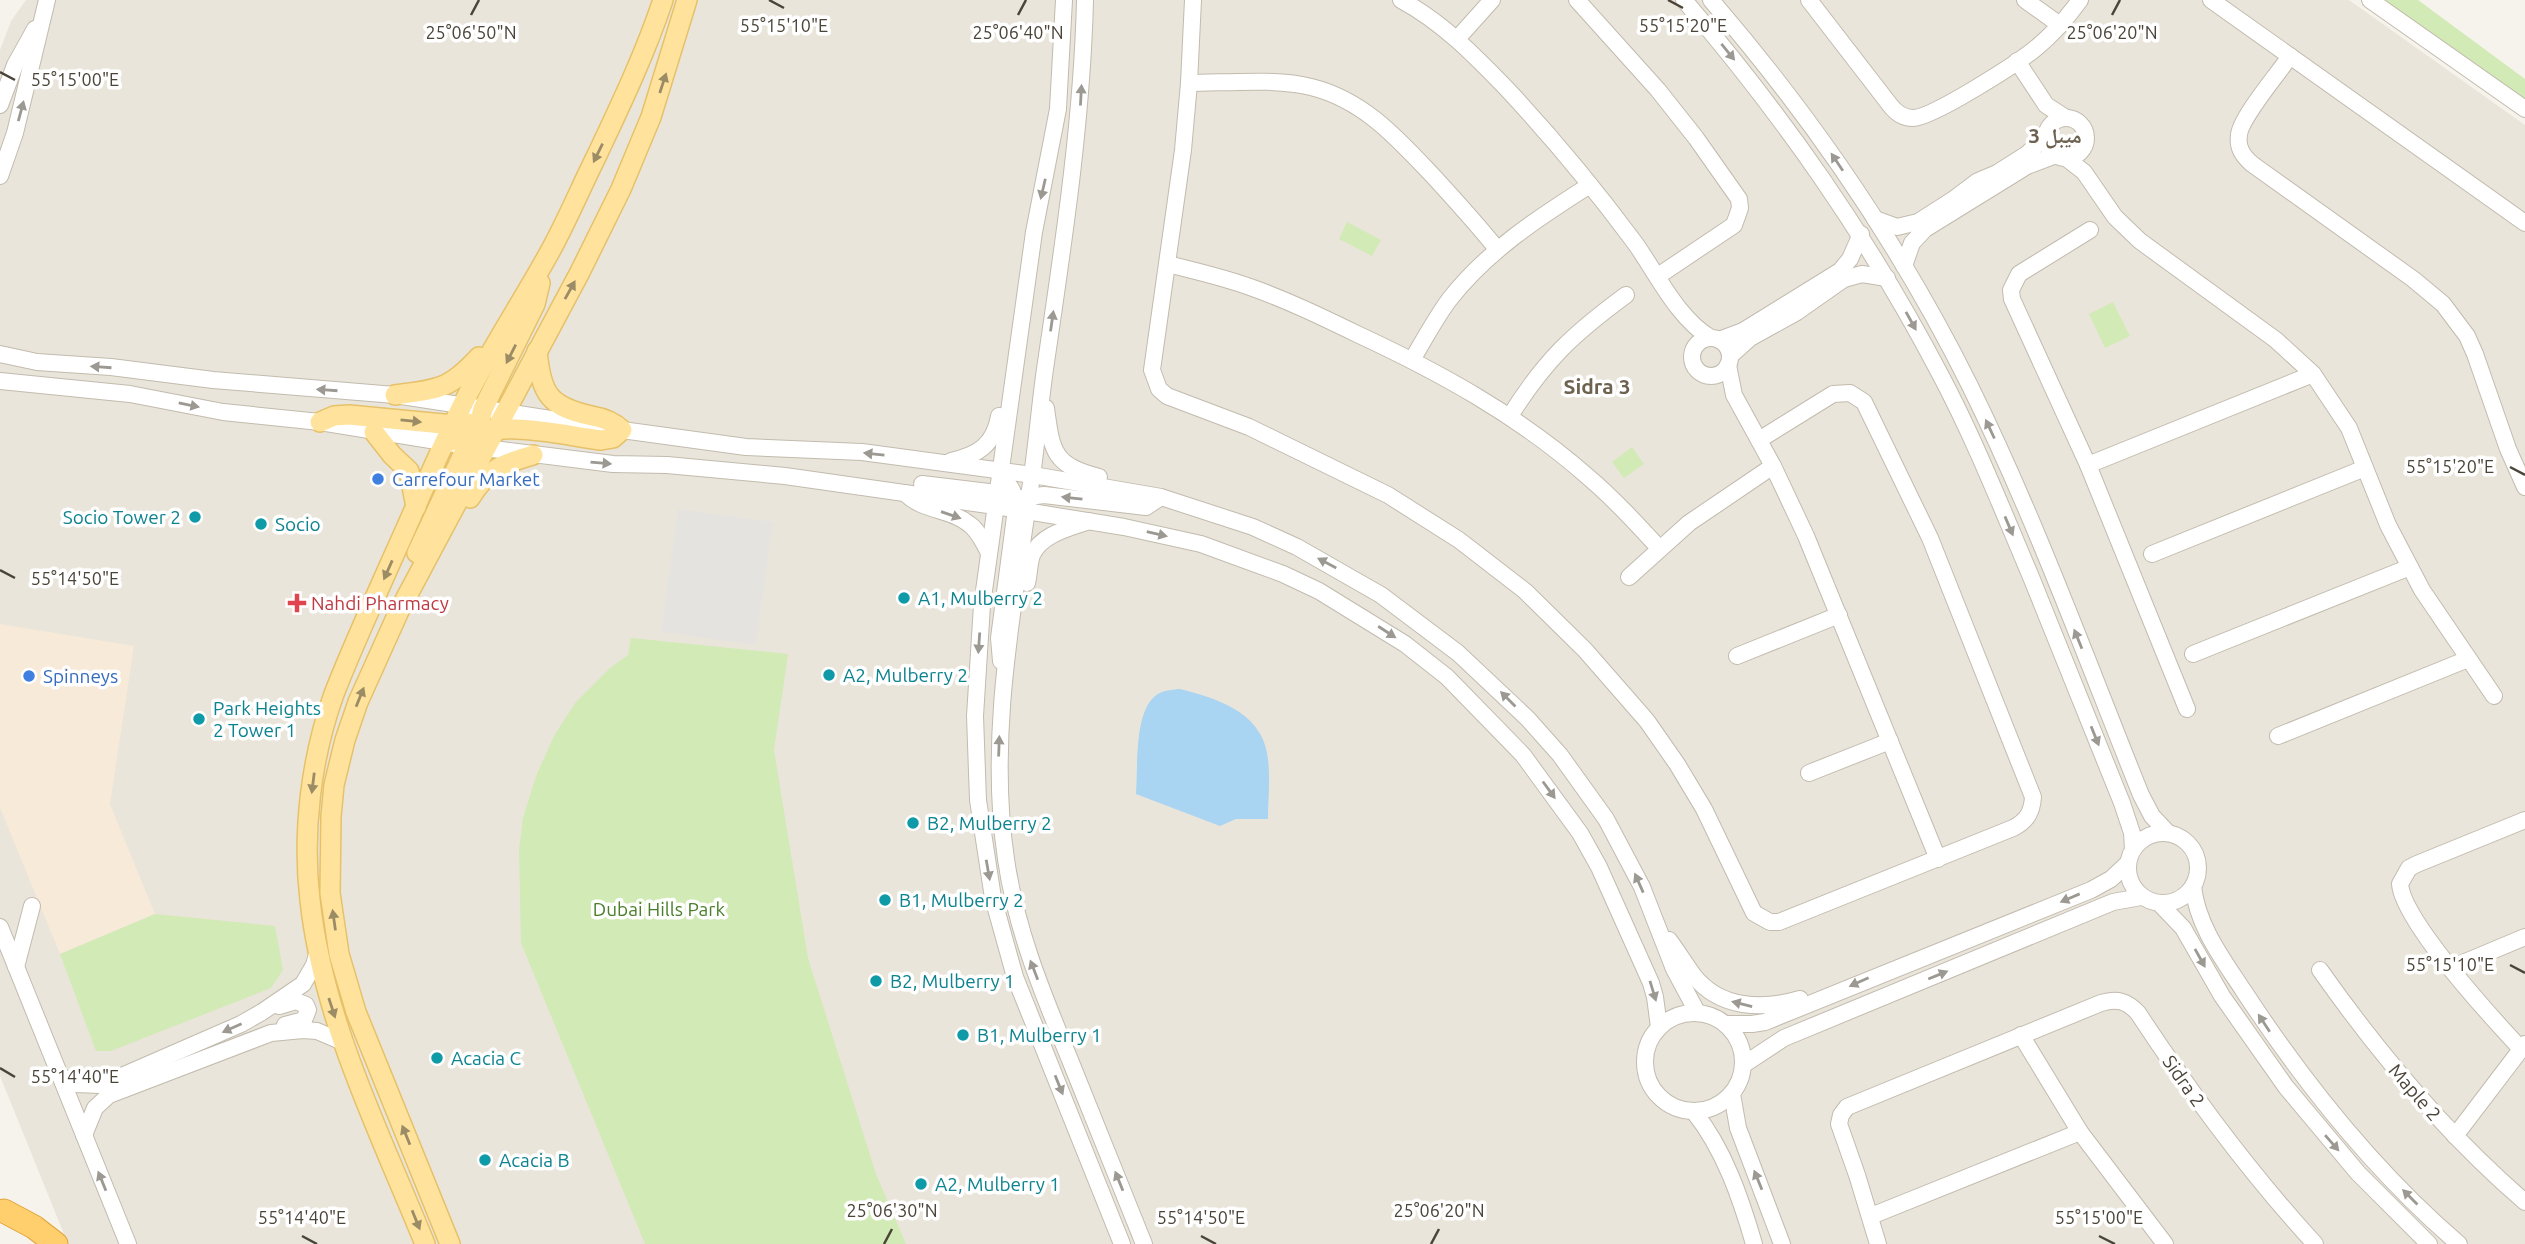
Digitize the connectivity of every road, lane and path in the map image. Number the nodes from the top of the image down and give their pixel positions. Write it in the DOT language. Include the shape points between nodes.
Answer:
graph roads {
  1 [pos="47,0"];
  2 [pos="663,0"];
  3 [pos="687,0"];
  4 [pos="1064,0"];
  5 [pos="1084,0"];
  6 [pos="1193,0"];
  7 [pos="1401,0"];
  8 [pos="1492,0"];
  9 [pos="1577,0"];
  10 [pos="1684,0"];
  11 [pos="1711,0"];
  12 [pos="1809,0"];
  13 [pos="2025,0"];
  14 [pos="2080,0"];
  15 [pos="2211,0"];
  16 [pos="2370,0"];
  17 [pos="41,18"];
  18 [pos="2060,25"];
  19 [pos="1457,39"];
  20 [pos="2290,56"];
  21 [pos="2017,61"];
  22 [pos="1189,83"];
  23 [pos="2040,97"];
  24 [pos="0,105"];
  25 [pos="2525,109"];
  26 [pos="2066,118"];
  27 [pos="2047,133"];
  28 [pos="2082,149"];
  29 [pos="2061,156"];
  30 [pos="0,176"];
  31 [pos="2089,178"];
  32 [pos="1590,185"];
  33 [pos="1874,219"];
  34 [pos="2525,223"];
  35 [pos="2090,230"];
  36 [pos="1861,234"];
  37 [pos="1497,249"];
  38 [pos="1168,264"];
  39 [pos="1904,266"];
  40 [pos="541,268"];
  41 [pos="1658,276"];
  42 [pos="1887,278"];
  43 [pos="1626,295"];
  44 [pos="1687,318"];
  45 [pos="501,333"];
  46 [pos="1715,339"];
  47 [pos="1695,348"];
  48 [pos="537,350"];
  49 [pos="0,354"];
  50 [pos="0,360"];
  51 [pos="1412,360"];
  52 [pos="1729,361"];
  53 [pos="37,362"];
  54 [pos="1015,365"];
  55 [pos="2312,374"];
  56 [pos="1710,375"];
  57 [pos="0,381"];
  58 [pos="1043,389"];
  59 [pos="395,395"];
  60 [pos="1734,395"];
  61 [pos="462,406"];
  62 [pos="1510,416"];
  63 [pos="320,422"];
  64 [pos="475,429"];
  65 [pos="622,430"];
  66 [pos="374,432"];
  67 [pos="1759,440"];
  68 [pos="533,455"];
  69 [pos="942,463"];
  70 [pos="2088,465"];
  71 [pos="1773,466"];
  72 [pos="2365,468"];
  73 [pos="1032,475"];
  74 [pos="851,485"];
  75 [pos="2525,487"];
  76 [pos="1117,489"];
  77 [pos="903,492"];
  78 [pos="1013,494"];
  79 [pos="1161,497"];
  80 [pos="416,507"];
  81 [pos="1090,521"];
  82 [pos="448,522"];
  83 [pos="1659,548"];
  84 [pos="988,551"];
  85 [pos="2152,554"];
  86 [pos="2410,567"];
  87 [pos="418,575"];
  88 [pos="1629,577"];
  89 [pos="1014,610"];
  90 [pos="1839,615"];
  91 [pos="2193,654"];
  92 [pos="1737,656"];
  93 [pos="2468,659"];
  94 [pos="1006,673"];
  95 [pos="2494,696"];
  96 [pos="2187,709"];
  97 [pos="2278,736"];
  98 [pos="1890,741"];
  99 [pos="1809,773"];
  100 [pos="2525,820"];
  101 [pos="2168,833"];
  102 [pos="2130,856"];
  103 [pos="1938,859"];
  104 [pos="2193,886"];
  105 [pos="2141,897"];
  106 [pos="2160,904"];
  107 [pos="32,906"];
  108 [pos="1656,924"];
  109 [pos="0,928"];
  110 [pos="2525,937"];
  111 [pos="317,954"];
  112 [pos="16,967"];
  113 [pos="2451,968"];
  114 [pos="2320,970"];
  115 [pos="1833,994"];
  116 [pos="262,1012"];
  117 [pos="1697,1012"];
  118 [pos="1726,1024"];
  119 [pos="1659,1027"];
  120 [pos="271,1033"];
  121 [pos="2021,1035"];
  122 [pos="345,1043"];
  123 [pos="2523,1047"];
  124 [pos="1743,1065"];
  125 [pos="59,1075"];
  126 [pos="1732,1094"];
  127 [pos="1694,1112"];
  128 [pos="2080,1132"];
  129 [pos="84,1135"];
  130 [pos="2455,1136"];
  131 [pos="2525,1202"];
  132 [pos="2,1209"];
  133 [pos="1871,1216"];
  134 [pos="39,1244"];
  135 [pos="56,1244"];
  136 [pos="128,1244"];
  137 [pos="425,1244"];
  138 [pos="450,1244"];
  139 [pos="1122,1244"];
  140 [pos="1144,1244"];
  141 [pos="1754,1244"];
  142 [pos="1782,1244"];
  143 [pos="1878,1244"];
  144 [pos="2164,1244"];
  145 [pos="2315,1244"];
  146 [pos="2429,1244"];
  147 [pos="2459,1244"];
  1 -- 17 [label="street"];
  2 -- 40 [label="main road, one-way" via="627,92"];
  48 -- 3 [label="main road, one-way" via="638,152"];
  4 -- 54 [label="street, one-way" via="1058,109"];
  58 -- 5 [label="street, one-way" via="1073,182"];
  6 -- 22 [label="street"];
  7 -- 19 [label="street"];
  8 -- 19 [label="street"];
  9 -- 41 [label="street" via="1658,90 1739,199 1734,225"];
  10 -- 36 [label="street, one-way" via="1771,106"];
  33 -- 11 [label="street, one-way" via="1787,93"];
  12 -- 21 [label="street" via="1902,116 1924,116"];
  13 -- 18 [label="street"];
  14 -- 18 [label="street"];
  15 -- 20 [label="street"];
  16 -- 25 [label="street"];
  17 -- 24 [label="street"];
  30 -- 17 [label="street, one-way" via="25,94"];
  18 -- 21 [label="street"];
  19 -- 32 [label="street"];
  20 -- 34 [label="street"];
  20 -- 75 [label="street" via="2240,128 2240,149 2252,164 2413,279 2450,312 2475,354"];
  21 -- 23 [label="street"];
  22 -- 37 [label="street" via="1309,86 1359,107 1404,145"];
  22 -- 38 [label="street"];
  23 -- 26 [label="street"];
  23 -- 27 [label="street"];
  26 -- 27 [label="street" via="2053,123"];
  26 -- 28 [label="street" via="2082,127"];
  27 -- 29 [label="street" via="2049,149"];
  27 -- 33 [label="street" via="2027,155 1978,181 1918,222 1897,227"];
  28 -- 29 [label="street"];
  28 -- 31 [label="street"];
  29 -- 31 [label="street"];
  29 -- 39 [label="street" via="2036,161 2015,174 1992,200 1971,211 1955,212 1917,235"];
  31 -- 55 [label="street" via="2115,217 2140,242 2276,340"];
  32 -- 37 [label="street"];
  32 -- 41 [label="street"];
  33 -- 39 [label="street"];
  35 -- 70 [label="street" via="2026,268 2011,290"];
  36 -- 42 [label="street"];
  36 -- 46 [label="street" via="1846,266 1736,335"];
  37 -- 51 [label="street" via="1450,300"];
  38 -- 51 [label="street" via="1283,299"];
  38 -- 103 [label="street" via="1152,370 1159,389 1388,495 1459,540 1525,591 1647,721 1704,809 1749,905 1761,918 1787,920"];
  101 -- 39 [label="street, one-way" via="2141,795 1999,447"];
  40 -- 45 [label="main road"];
  40 -- 64 [label="main road, one-way" via="535,304"];
  41 -- 44 [label="street"];
  42 -- 52 [label="street" via="1862,274 1844,279 1750,338"];
  42 -- 102 [label="street, one-way" via="1941,376 1992,485 2122,803 2130,826"];
  43 -- 62 [label="street" via="1553,355"];
  44 -- 46 [label="street"];
  44 -- 47 [label="street"];
  45 -- 59 [label="main road" via="456,381"];
  45 -- 61 [label="main road"];
  46 -- 47 [label="street" via="1699,342"];
  46 -- 52 [label="street" via="1727,346"];
  47 -- 56 [label="street" via="1693,363"];
  48 -- 64 [label="main road"];
  48 -- 65 [label="main road" via="542,386 554,402 612,422"];
  49 -- 53 [label="street"];
  50 -- 53 [label="street"];
  51 -- 62 [label="street"];
  52 -- 56 [label="street" via="1720,373"];
  52 -- 60 [label="street"];
  59 -- 53 [label="street, one-way"];
  54 -- 69 [label="street" via="991,441 976,454"];
  54 -- 78 [label="street" via="1021,382"];
  55 -- 70 [label="street"];
  55 -- 72 [label="street" via="2349,428"];
  56 -- 60 [label="street"];
  57 -- 63 [label="street, one-way" via="130,394 223,412"];
  58 -- 73 [label="street"];
  58 -- 76 [label="street" via="1057,455 1066,465 1102,478"];
  59 -- 61 [label="street"];
  60 -- 67 [label="street"];
  61 -- 64 [label="main road"];
  62 -- 83 [label="street" via="1587,475"];
  63 -- 64 [label="main road, one-way" via="349,415"];
  63 -- 66 [label="street"];
  64 -- 65 [label="main road" via="601,440"];
  64 -- 66 [label="street"];
  64 -- 68 [label="street"];
  64 -- 80 [label="main road"];
  64 -- 82 [label="main road"];
  64 -- 87 [label="main road" via="418,551"];
  69 -- 65 [label="street, one-way" via="862,452 746,447"];
  66 -- 80 [label="main road" via="409,471"];
  67 -- 71 [label="street"];
  67 -- 103 [label="street" via="1833,394 1858,396 1869,409 1930,538 2033,797 2022,824"];
  68 -- 74 [label="street, one-way"];
  68 -- 82 [label="main road" via="492,471"];
  69 -- 78 [label="street"];
  70 -- 96 [label="street"];
  71 -- 83 [label="street" via="1704,511"];
  71 -- 90 [label="street"];
  72 -- 85 [label="street"];
  72 -- 86 [label="street"];
  73 -- 76 [label="street"];
  73 -- 78 [label="street"];
  74 -- 77 [label="street"];
  74 -- 78 [label="street" via="873,478"];
  76 -- 79 [label="street"];
  77 -- 78 [label="street"];
  77 -- 84 [label="street, one-way" via="920,505 969,523"];
  79 -- 78 [label="street, one-way" via="1146,507"];
  78 -- 81 [label="street"];
  78 -- 84 [label="street"];
  78 -- 89 [label="street"];
  78 -- 94 [label="street" via="999,638"];
  108 -- 79 [label="street, one-way" via="1625,853 1584,786 1528,719 1458,653 1381,595 1297,547 1208,510"];
  80 -- 111 [label="main road, one-way" via="334,695 316,759 308,864"];
  81 -- 89 [label="street" via="1041,543 1032,556 1025,593"];
  81 -- 119 [label="street, one-way" via="1201,544 1283,574 1364,617 1447,677 1523,755 1580,833 1651,983"];
  82 -- 87 [label="main road"];
  83 -- 88 [label="street"];
  84 -- 139 [label="street, one-way" via="975,733 978,800 992,898 1015,977"];
  86 -- 91 [label="street"];
  86 -- 93 [label="street"];
  138 -- 87 [label="main road, one-way" via="356,1012 341,963 331,893 331,816 345,740 377,657"];
  89 -- 94 [label="street"];
  90 -- 92 [label="street"];
  90 -- 98 [label="street"];
  93 -- 95 [label="street"];
  93 -- 97 [label="street"];
  140 -- 94 [label="street, one-way" via="1030,960 1012,895 999,795"];
  98 -- 99 [label="street"];
  98 -- 103 [label="street"];
  100 -- 113 [label="street" via="2417,864 2403,876 2400,884 2405,902"];
  101 -- 102 [label="street" via="2148,836"];
  101 -- 104 [label="street" via="2192,849 2198,867"];
  102 -- 105 [label="street" via="2130,882"];
  102 -- 115 [label="street, one-way" via="2111,878 2091,890"];
  104 -- 106 [label="street" via="2179,900"];
  147 -- 104 [label="street, one-way" via="2374,1161 2270,1032 2206,931"];
  105 -- 106 [label="street"];
  124 -- 105 [label="street, one-way" via="1784,1038 2113,902"];
  106 -- 146 [label="street, one-way" via="2183,928 2222,996 2286,1087 2358,1173"];
  107 -- 112 [label="street"];
  115 -- 108 [label="street, one-way" via="1756,1007 1724,998 1696,978"];
  108 -- 117 [label="street"];
  109 -- 112 [label="street"];
  110 -- 113 [label="street"];
  111 -- 116 [label="street" via="303,984"];
  111 -- 122 [label="main road, one-way"];
  112 -- 125 [label="street"];
  113 -- 123 [label="street"];
  114 -- 130 [label="street, Maple 2" via="2382,1053"];
  115 -- 118 [label="street" via="1765,1022"];
  116 -- 120 [label="street" via="296,1001 306,1005 304,1020"];
  116 -- 125 [label="street, one-way" via="101,1085 75,1084"];
  117 -- 118 [label="street"];
  117 -- 119 [label="street" via="1677,1015"];
  118 -- 124 [label="street" via="1740,1042"];
  119 -- 127 [label="street" via="1646,1052 1651,1086 1662,1100"];
  120 -- 122 [label="street" via="317,1031"];
  120 -- 129 [label="street" via="109,1095 95,1108"];
  121 -- 128 [label="street"];
  121 -- 133 [label="street, Sidra 2" via="1847,1107 1839,1124"];
  121 -- 145 [label="street, Sidra 2" via="2109,1000 2126,1002 2211,1120"];
  122 -- 137 [label="main road, one-way"];
  123 -- 130 [label="street"];
  124 -- 126 [label="street"];
  125 -- 129 [label="street"];
  126 -- 127 [label="street"];
  142 -- 126 [label="street, one-way" via="1738,1128"];
  127 -- 141 [label="street" via="1720,1154"];
  128 -- 133 [label="street"];
  128 -- 144 [label="street"];
  136 -- 129 [label="street, one-way"];
  130 -- 131 [label="street, Maple 2"];
  132 -- 134 [label="highway"];
  132 -- 135 [label="highway"];
  133 -- 143 [label="street, Sidra 2"];
}
